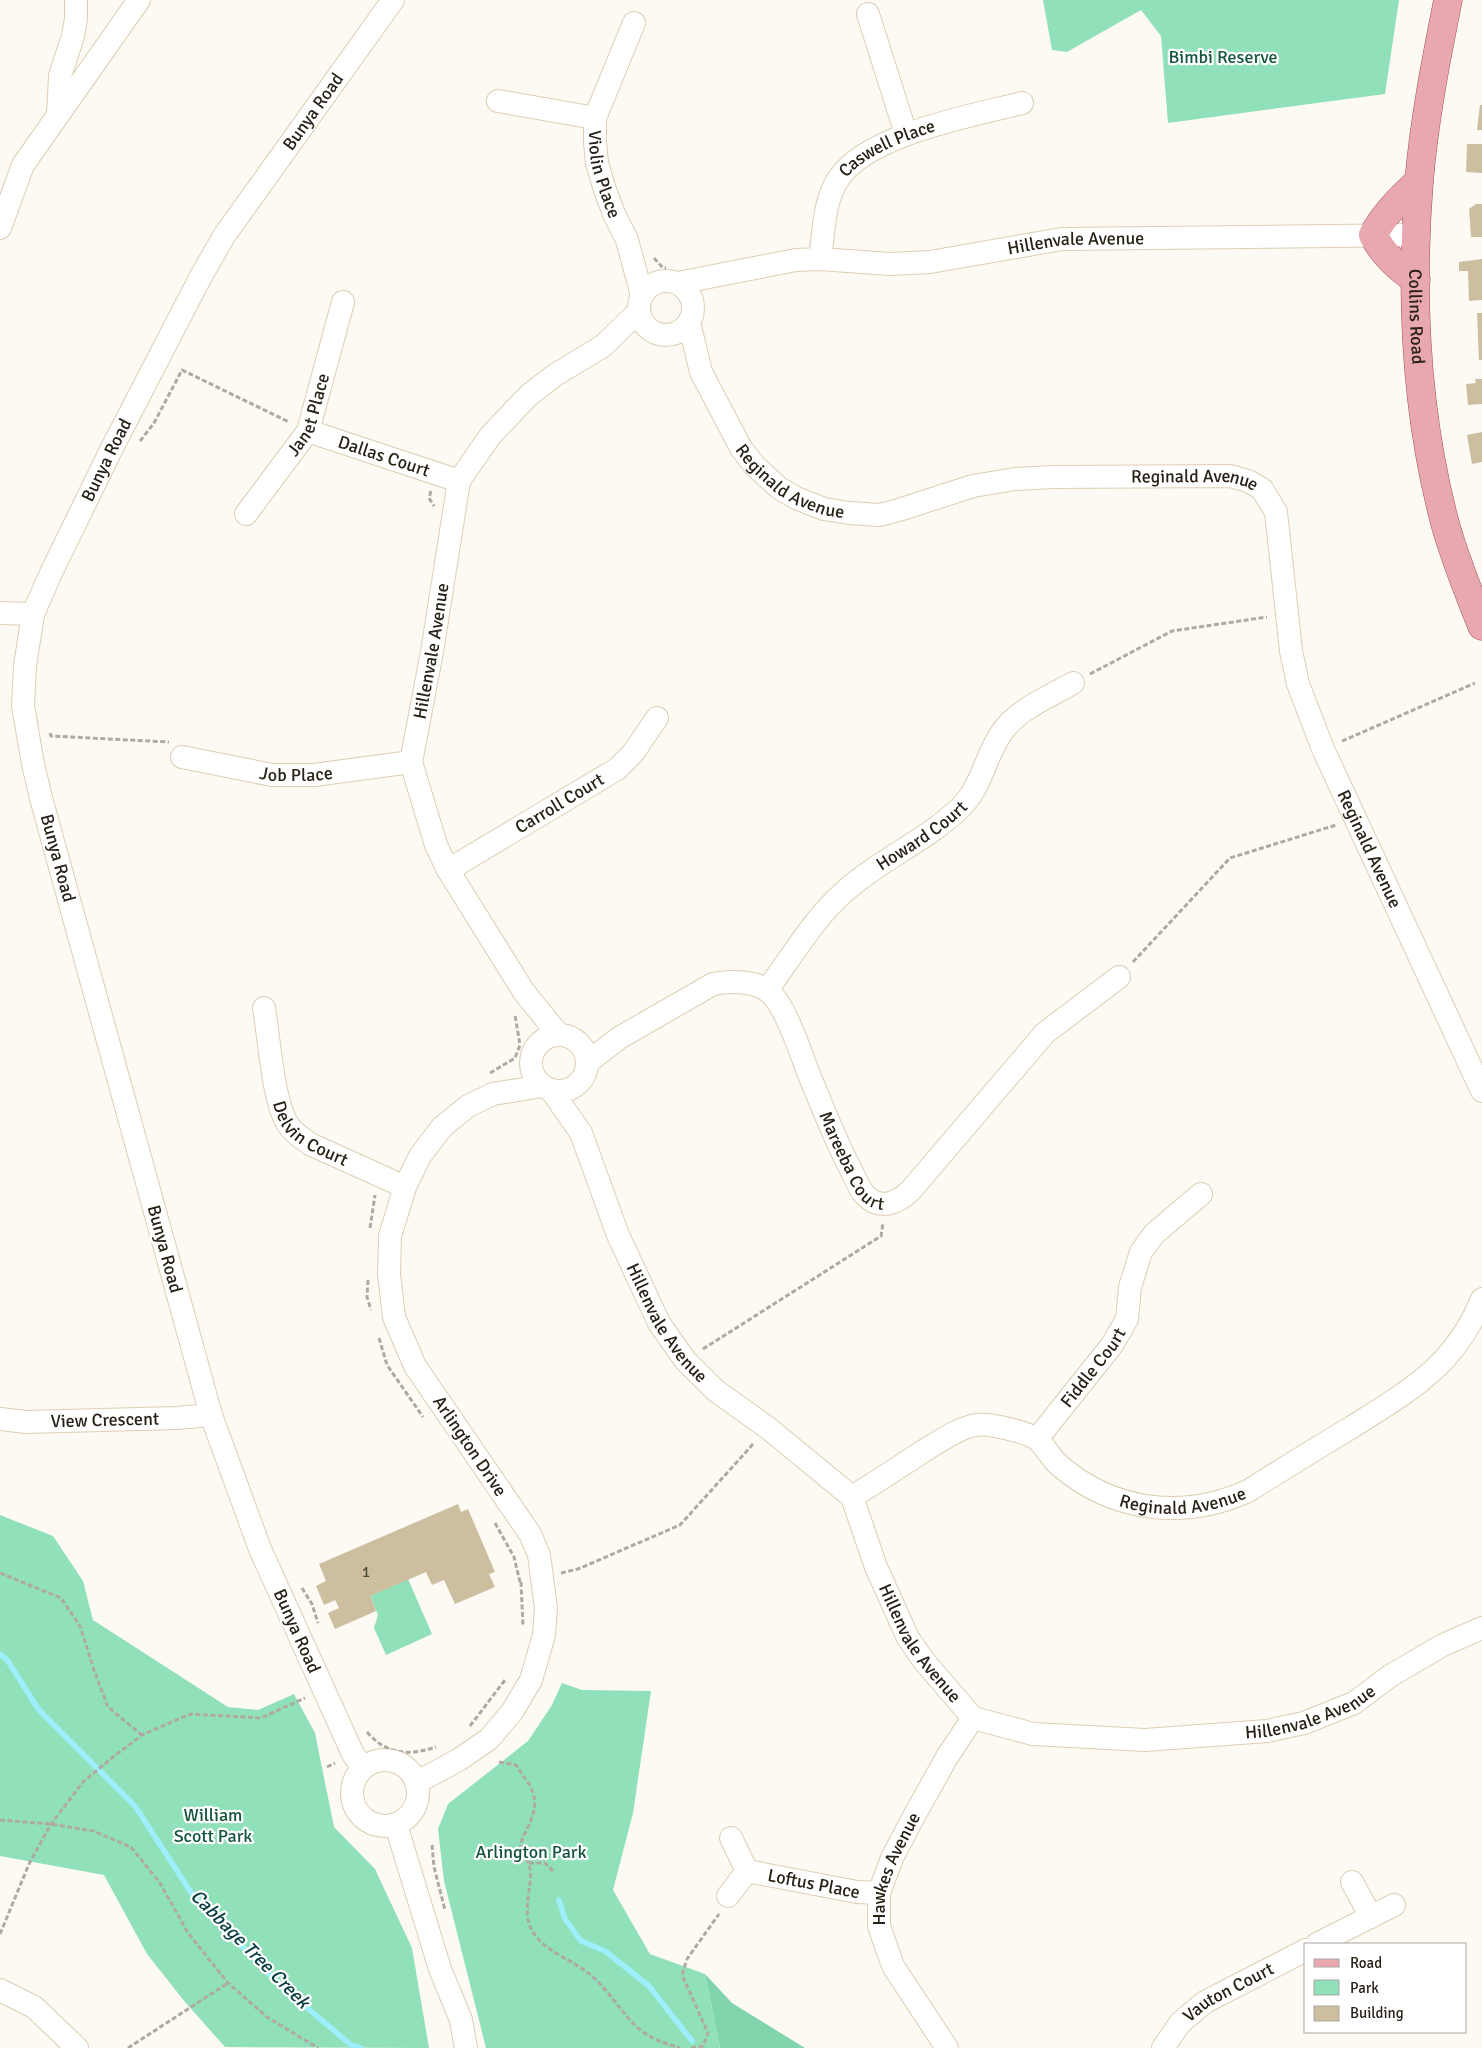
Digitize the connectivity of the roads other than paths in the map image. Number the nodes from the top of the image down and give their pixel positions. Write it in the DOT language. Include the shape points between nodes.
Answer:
graph roads {
  1 [pos="76,0"];
  2 [pos="139,0"];
  3 [pos="393,0"];
  4 [pos="1448,0"];
  5 [pos="868,14"];
  6 [pos="634,23"];
  7 [pos="498,101"];
  8 [pos="1022,103"];
  9 [pos="58,116"];
  10 [pos="596,118"];
  11 [pos="906,134"];
  12 [pos="1419,181"];
  13 [pos="0,228"];
  14 [pos="1416,234"];
  15 [pos="1373,235"];
  16 [pos="633,246"];
  17 [pos="820,259"];
  18 [pos="740,270"];
  19 [pos="670,277"];
  20 [pos="1416,280"];
  21 [pos="343,302"];
  22 [pos="641,303"];
  23 [pos="691,311"];
  24 [pos="660,334"];
  25 [pos="603,346"];
  26 [pos="702,372"];
  27 [pos="308,431"];
  28 [pos="459,480"];
  29 [pos="246,514"];
  30 [pos="0,613"];
  31 [pos="33,614"];
  32 [pos="1482,626"];
  33 [pos="1073,683"];
  34 [pos="657,718"];
  35 [pos="182,757"];
  36 [pos="411,762"];
  37 [pos="448,870"];
  38 [pos="1118,977"];
  39 [pos="768,990"];
  40 [pos="519,1000"];
  41 [pos="264,1008"];
  42 [pos="558,1034"];
  43 [pos="533,1052"];
  44 [pos="584,1053"];
  45 [pos="579,1083"];
  46 [pos="488,1085"];
  47 [pos="547,1088"];
  48 [pos="1482,1091"];
  49 [pos="581,1133"];
  50 [pos="405,1187"];
  51 [pos="1201,1194"];
  52 [pos="1482,1299"];
  53 [pos="210,1415"];
  54 [pos="0,1419"];
  55 [pos="1037,1439"];
  56 [pos="852,1497"];
  57 [pos="1482,1628"];
  58 [pos="973,1718"];
  59 [pos="363,1768"];
  60 [pos="416,1784"];
  61 [pos="396,1824"];
  62 [pos="731,1838"];
  63 [pos="747,1871"];
  64 [pos="1352,1882"];
  65 [pos="879,1893"];
  66 [pos="728,1896"];
  67 [pos="1394,1905"];
  68 [pos="1371,1917"];
  69 [pos="1319,1943"];
  70 [pos="1304,1951"];
  71 [pos="440,1969"];
  72 [pos="0,1990"];
  73 [pos="77,2048"];
  74 [pos="452,2048"];
  75 [pos="466,2048"];
  76 [pos="946,2048"];
  77 [pos="1162,2048"];
  1 -- 9 [label="street" via="73,36 60,76"];
  2 -- 9 [label="street"];
  3 -- 31 [label="street, Bunya Road" via="224,236 112,448"];
  4 -- 12 [label="main road, Collins Road" via="1430,94"];
  5 -- 11 [label="street"];
  6 -- 10 [label="street, Violin Place"];
  7 -- 10 [label="street"];
  8 -- 11 [label="street, Caswell Place"];
  9 -- 13 [label="street" via="23,165"];
  10 -- 16 [label="street, Violin Place" via="598,163 614,214"];
  11 -- 17 [label="street, Caswell Place" via="852,163 838,179 829,200"];
  12 -- 14 [label="main road, Collins Road"];
  12 -- 15 [label="main road" via="1382,218"];
  14 -- 15 [label="street, Hillenvale Avenue"];
  14 -- 20 [label="main road, Collins Road"];
  15 -- 17 [label="street, Hillenvale Avenue" via="1062,239 930,262 890,264"];
  15 -- 20 [label="main road" via="1393,264"];
  16 -- 19 [label="street, Violin Place"];
  16 -- 22 [label="street, Violin Place"];
  17 -- 18 [label="street, Hillenvale Avenue"];
  18 -- 19 [label="street, Hillenvale Avenue"];
  18 -- 23 [label="street, Hillenvale Avenue"];
  19 -- 22 [label="street" via="654,283"];
  19 -- 23 [label="street" via="684,287"];
  20 -- 32 [label="main road, Collins Road" via="1422,394 1431,461 1447,528"];
  21 -- 27 [label="street, Janet Place"];
  22 -- 24 [label="street" via="645,324"];
  22 -- 25 [label="street, Hillenvale Avenue"];
  23 -- 24 [label="street" via="679,332"];
  23 -- 26 [label="street, Reginald Avenue"];
  24 -- 25 [label="street, Hillenvale Avenue"];
  24 -- 26 [label="street, Reginald Avenue"];
  25 -- 28 [label="street, Hillenvale Avenue" via="528,396 490,436"];
  26 -- 48 [label="street, Reginald Avenue" via="732,432 754,465 779,488 824,509 880,514 973,486 1053,477 1230,476 1262,489 1276,512 1298,684 1323,749"];
  27 -- 28 [label="street, Dallas Court"];
  27 -- 29 [label="street, Janet Place"];
  28 -- 36 [label="street, Hillenvale Avenue"];
  30 -- 31 [label="street"];
  31 -- 53 [label="street, Bunya Road" via="25,666 24,706 33,764"];
  33 -- 39 [label="street, Howard Court" via="1019,714 1002,731 967,801 951,816 845,890 824,912"];
  34 -- 37 [label="street, Carroll Court" via="633,753 616,769"];
  35 -- 36 [label="street, Job Place" via="272,775 314,775"];
  36 -- 37 [label="street, Hillenvale Avenue" via="436,845"];
  37 -- 40 [label="street, Hillenvale Avenue"];
  38 -- 39 [label="street, Mareeba Court" via="1045,1033 911,1190 898,1201 886,1205 865,1195 860,1187 789,1025"];
  39 -- 44 [label="street" via="729,981 713,984 619,1038"];
  40 -- 42 [label="street, Hillenvale Avenue"];
  40 -- 43 [label="street, Hillenvale Avenue"];
  41 -- 50 [label="street, Delvin Court" via="279,1103 287,1124 310,1144"];
  42 -- 43 [label="street" via="550,1035"];
  42 -- 44 [label="street" via="570,1036"];
  43 -- 46 [label="street, Arlington Drive"];
  43 -- 47 [label="street" via="531,1069 535,1079"];
  44 -- 45 [label="street" via="586,1073"];
  45 -- 47 [label="street" via="566,1091"];
  45 -- 49 [label="street, Hillenvale Avenue"];
  46 -- 47 [label="street, Arlington Drive"];
  46 -- 50 [label="street, Arlington Drive" via="442,1127 420,1156"];
  47 -- 49 [label="street, Hillenvale Avenue"];
  49 -- 56 [label="street, Hillenvale Avenue" via="630,1261 659,1323 686,1360 715,1390 768,1428"];
  50 -- 60 [label="street, Arlington Drive" via="390,1236 389,1274 394,1316 415,1366 530,1534 539,1555 546,1608 541,1646 531,1680 512,1712 489,1739"];
  51 -- 55 [label="street, Fiddle Court" via="1154,1234 1141,1252 1130,1287 1127,1319 1112,1345"];
  52 -- 55 [label="street, Reginald Avenue" via="1466,1330 1445,1359 1412,1389 1248,1491 1226,1501 1189,1508 1166,1508 1113,1498 1059,1466"];
  53 -- 54 [label="street, View Crescent" via="26,1422"];
  53 -- 59 [label="street, Bunya Road" via="260,1549 352,1754"];
  55 -- 56 [label="street" via="994,1425 976,1425 948,1436"];
  56 -- 58 [label="street, Hillenvale Avenue" via="876,1567 908,1638"];
  57 -- 58 [label="street, Hillenvale Avenue" via="1390,1676 1354,1703 1304,1723 1267,1731 1145,1740 1032,1734"];
  58 -- 65 [label="street, Hawkes Avenue" via="909,1826"];
  59 -- 60 [label="street" via="372,1762 394,1761 412,1774"];
  59 -- 61 [label="street" via="352,1785 354,1806 359,1815 376,1826"];
  60 -- 61 [label="street" via="416,1803 412,1812"];
  61 -- 71 [label="street"];
  62 -- 63 [label="street, Loftus Place"];
  63 -- 65 [label="street, Loftus Place" via="857,1892"];
  63 -- 66 [label="street, Loftus Place"];
  64 -- 68 [label="street"];
  65 -- 76 [label="street, Hawkes Avenue" via="880,1926 893,1966"];
  67 -- 68 [label="street"];
  68 -- 69 [label="street"];
  70 -- 77 [label="street, Vauton Court" via="1205,2002 1180,2023"];
  71 -- 74 [label="street"];
  71 -- 75 [label="street" via="461,2020"];
  72 -- 73 [label="street" via="34,2007"];
}
